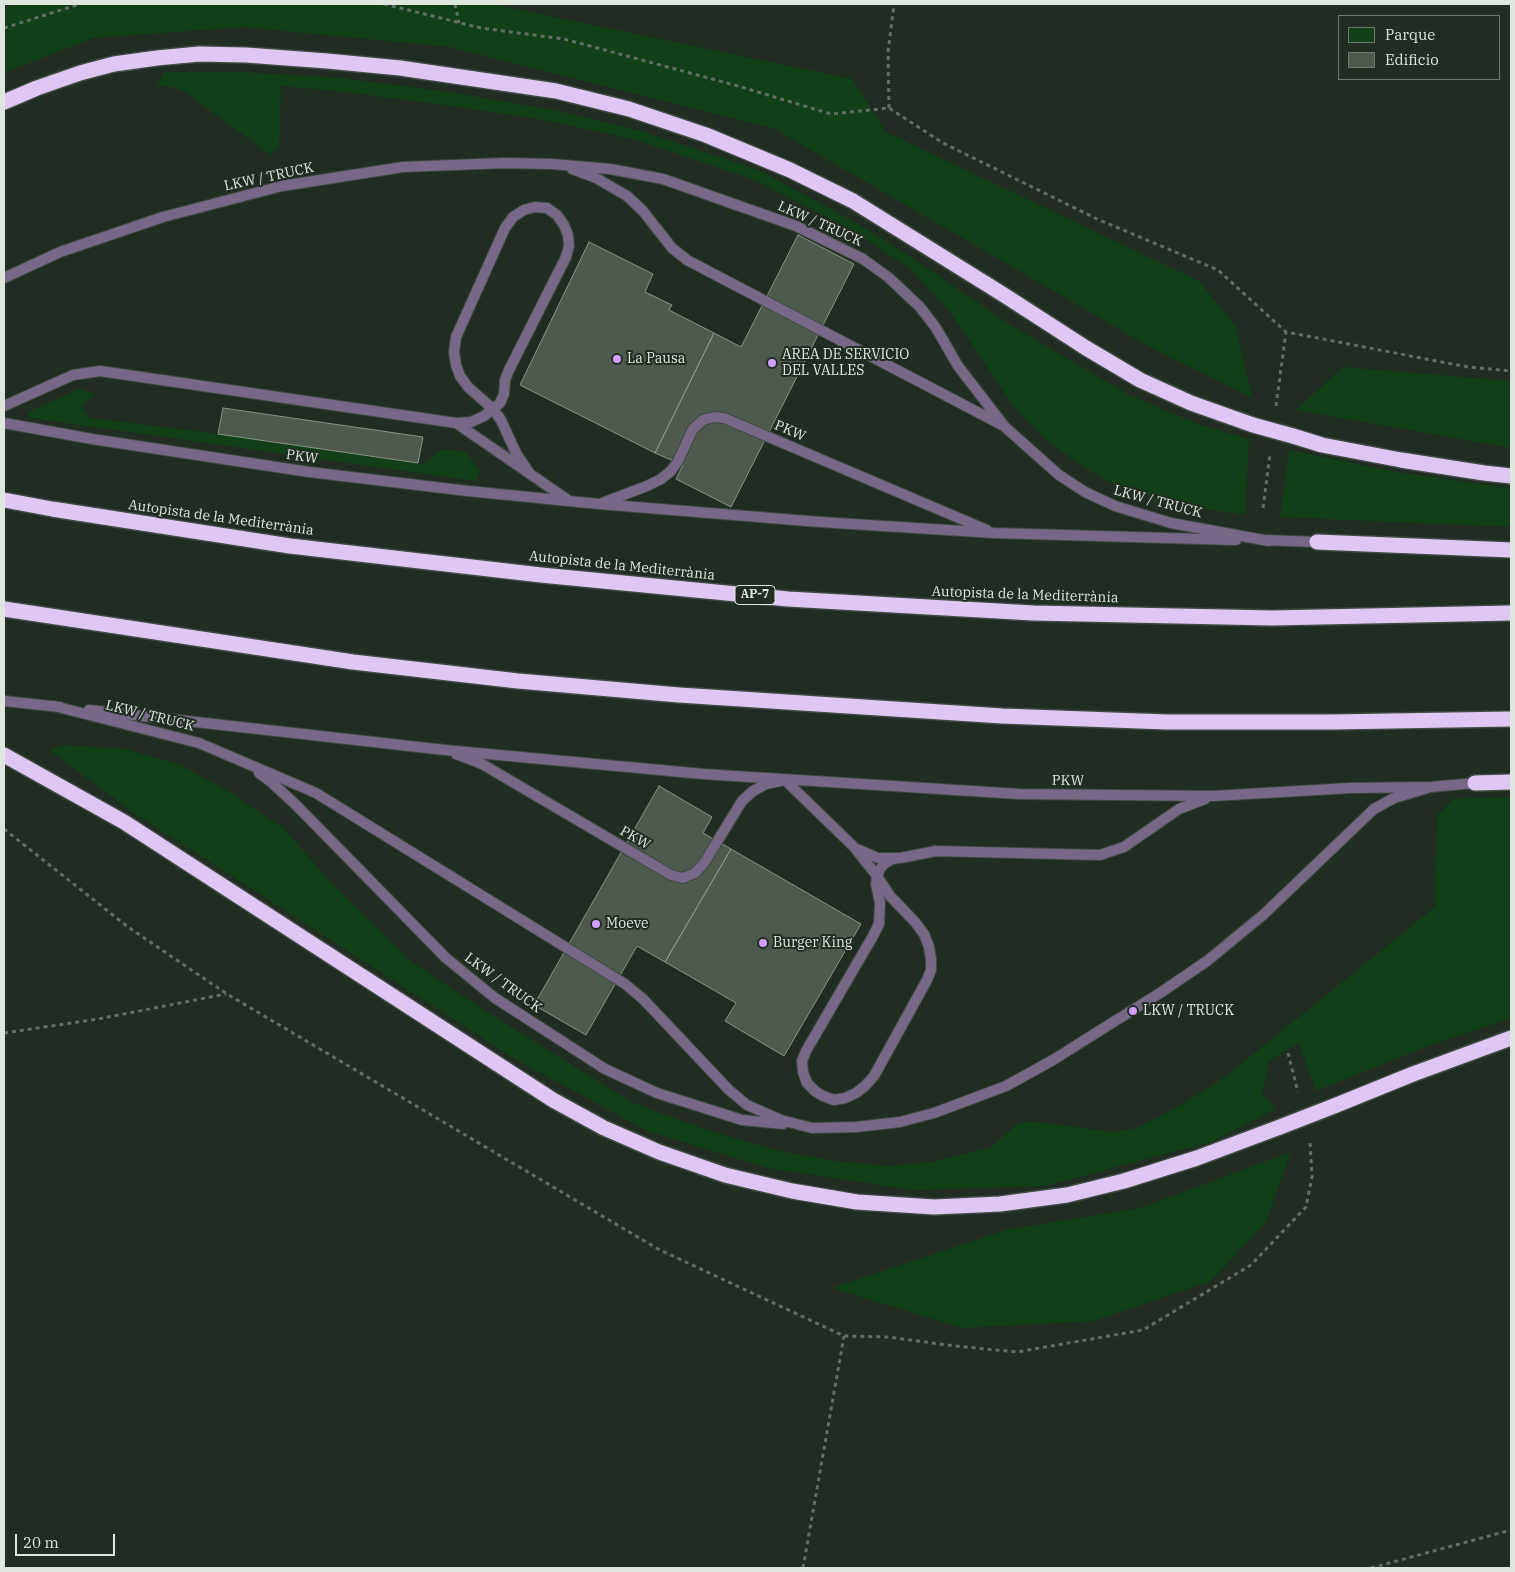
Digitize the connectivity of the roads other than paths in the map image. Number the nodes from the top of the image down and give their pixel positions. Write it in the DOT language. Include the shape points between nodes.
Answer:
graph roads {
  1 [pos="4,102"];
  2 [pos="552,164"];
  3 [pos="4,278"];
  4 [pos="4,406"];
  5 [pos="493,409"];
  6 [pos="4,423"];
  7 [pos="456,423"];
  8 [pos="1005,427"];
  9 [pos="530,474"];
  10 [pos="1511,476"];
  11 [pos="4,500"];
  12 [pos="569,501"];
  13 [pos="599,504"];
  14 [pos="995,534"];
  15 [pos="1269,541"];
  16 [pos="1317,542"];
  17 [pos="1511,550"];
  18 [pos="4,609"];
  19 [pos="1511,612"];
  20 [pos="4,701"];
  21 [pos="54,706"];
  22 [pos="1511,719"];
  23 [pos="444,750"];
  24 [pos="4,755"];
  25 [pos="237,759"];
  26 [pos="785,780"];
  27 [pos="1511,782"];
  28 [pos="1475,784"];
  29 [pos="1431,787"];
  30 [pos="1213,796"];
  31 [pos="854,847"];
  32 [pos="900,858"];
  33 [pos="877,876"];
  34 [pos="1511,1038"];
  35 [pos="812,1128"];
  1 -- 10 [label="highway, bridge" via="114,64 199,54 400,68 556,92 630,110 706,135 838,193 1086,348 1140,380 1191,403 1322,445"];
  2 -- 3 [label="lane, LKW / TRUCK" via="404,167 282,186 163,217 60,252"];
  2 -- 8 [label="lane, LKW / TRUCK" via="596,178 628,196 672,248 687,260"];
  2 -- 8 [label="lane, LKW / TRUCK" via="610,169 663,179 796,226 863,259 920,307 958,366"];
  4 -- 7 [label="lane" via="73,375 100,371"];
  5 -- 5 [label="lane" via="460,376 454,352 456,337 505,228 524,210 548,208 557,215 568,235 566,257 509,370 500,403"];
  5 -- 7 [label="lane" via="471,422"];
  5 -- 9 [label="lane"];
  6 -- 12 [label="lane, PKW" via="309,472"];
  7 -- 9 [label="lane"];
  8 -- 15 [label="lane, LKW / TRUCK" via="1059,475 1115,506 1171,522"];
  9 -- 12 [label="lane"];
  11 -- 19 [label="highway, Autopista de la Mediterrània / AP-7" via="290,546 788,599 1033,613 1212,617"];
  12 -- 13 [label="lane, PKW"];
  13 -- 14 [label="lane, PKW"];
  13 -- 14 [label="lane, PKW" via="661,479 678,461 693,429 703,420 714,417 724,418"];
  14 -- 15 [label="lane, PKW"];
  15 -- 16 [label="lane, PKW"];
  16 -- 17 [label="highway"];
  18 -- 22 [label="highway" via="352,662 518,682 679,695 992,715 1167,722"];
  20 -- 21 [label="lane"];
  21 -- 23 [label="lane, PKW"];
  21 -- 25 [label="lane, LKW / TRUCK" via="200,743"];
  23 -- 26 [label="lane, PKW"];
  23 -- 26 [label="lane, PKW" via="482,764 671,875 683,878 695,873 704,863 747,796 766,784"];
  24 -- 34 [label="highway, bridge" via="124,822 553,1100 651,1149 725,1175 792,1191 857,1202 934,1207 1000,1204 1067,1194 1124,1181 1197,1158"];
  25 -- 35 [label="lane, LKW / TRUCK" via="316,793 625,984 747,1105"];
  25 -- 35 [label="lane, LKW / TRUCK" via="271,782 295,804 446,958 495,998 605,1069 657,1093 742,1120"];
  26 -- 30 [label="lane, PKW" via="1019,794"];
  26 -- 31 [label="lane"];
  27 -- 28 [label="highway"];
  28 -- 29 [label="lane"];
  29 -- 30 [label="lane, PKW"];
  29 -- 35 [label="lane, LKW / TRUCK" via="1394,798 1374,809 1263,915 1207,961 1053,1060 1006,1086 900,1122"];
  30 -- 32 [label="lane" via="1179,809 1124,847 1100,855 936,851"];
  31 -- 32 [label="lane" via="878,858"];
  31 -- 33 [label="lane"];
  32 -- 33 [label="lane" via="884,864"];
  33 -- 33 [label="lane" via="924,934 931,970 874,1076 856,1094 834,1100 819,1094 807,1083 802,1061 879,924"];
}
